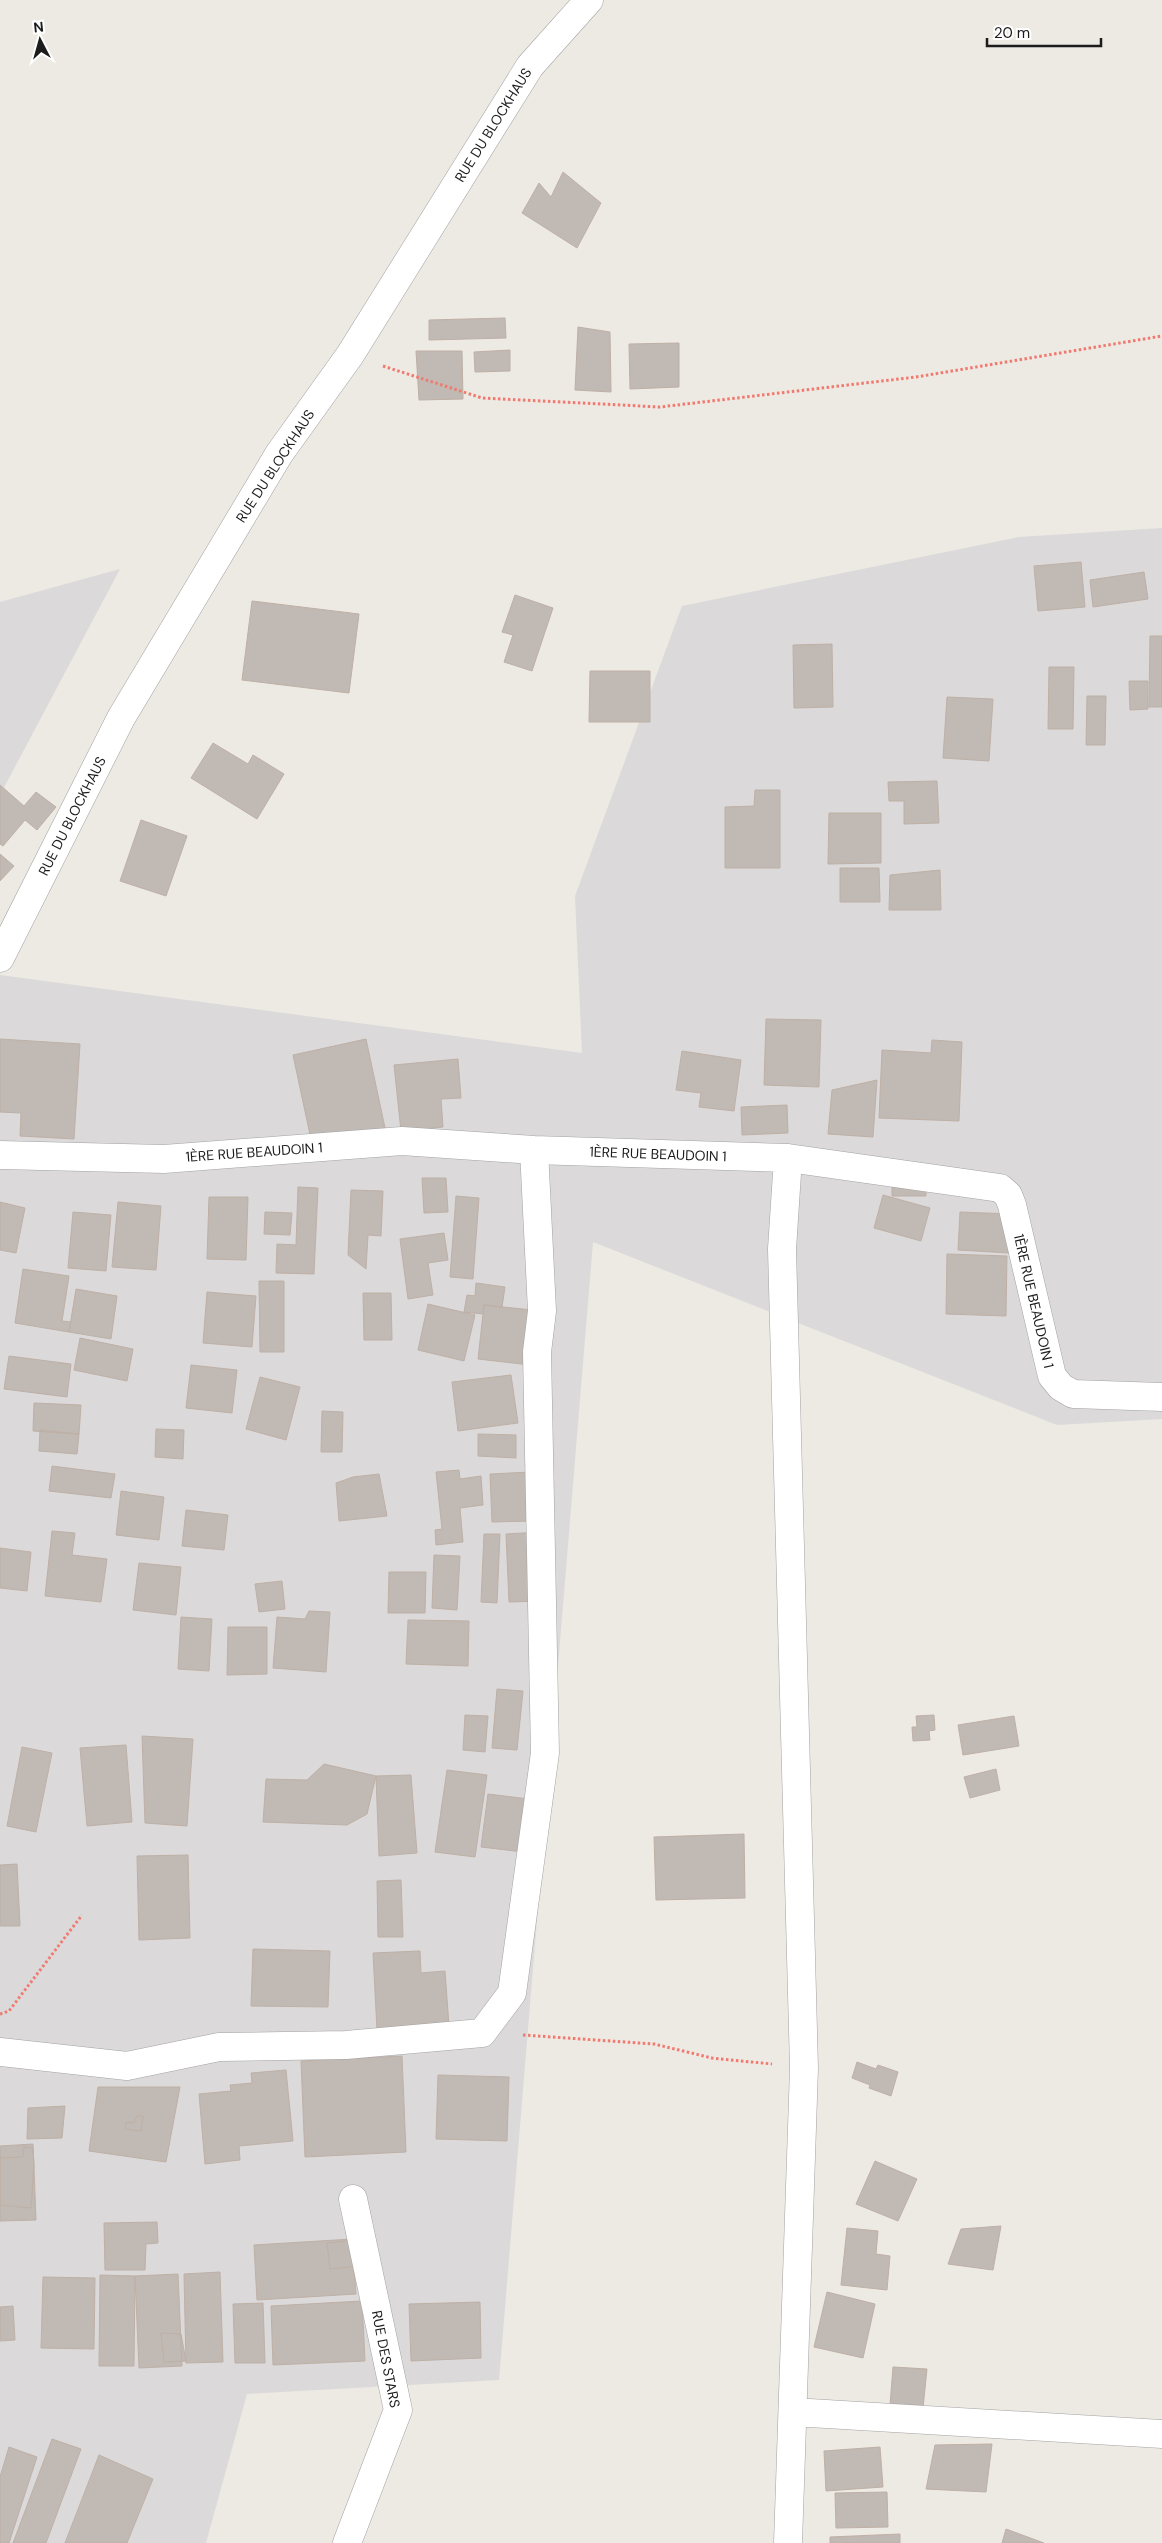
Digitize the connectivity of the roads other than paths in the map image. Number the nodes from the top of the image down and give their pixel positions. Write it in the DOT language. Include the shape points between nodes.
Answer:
graph roads {
  1 [pos="589,0"];
  2 [pos="0,958"];
  3 [pos="534,1150"];
  4 [pos="0,1155"];
  5 [pos="788,1158"];
  6 [pos="1162,1397"];
  7 [pos="0,2052"];
  8 [pos="353,2199"];
  9 [pos="793,2412"];
  10 [pos="1162,2434"];
  11 [pos="347,2543"];
  12 [pos="788,2543"];
  1 -- 2 [label="street, RUE DU BLOCKHAUS" via="530,66 350,355 279,454 121,718"];
  3 -- 4 [label="street, 1ÈRE RUE BEAUDOIN 1" via="402,1140 164,1159"];
  3 -- 5 [label="street, 1ÈRE RUE BEAUDOIN 1"];
  3 -- 7 [label="street" via="542,1311 538,1352 545,1753 512,1993 482,2033 346,2045 219,2047 127,2066"];
  5 -- 6 [label="street, 1ÈRE RUE BEAUDOIN 1" via="1000,1188 1012,1205 1052,1376 1061,1387 1074,1394"];
  5 -- 9 [label="street" via="782,1249 804,2068"];
  8 -- 11 [label="street, RUE DES STARS" via="398,2410"];
  9 -- 10 [label="street"];
  9 -- 12 [label="street"];
}
